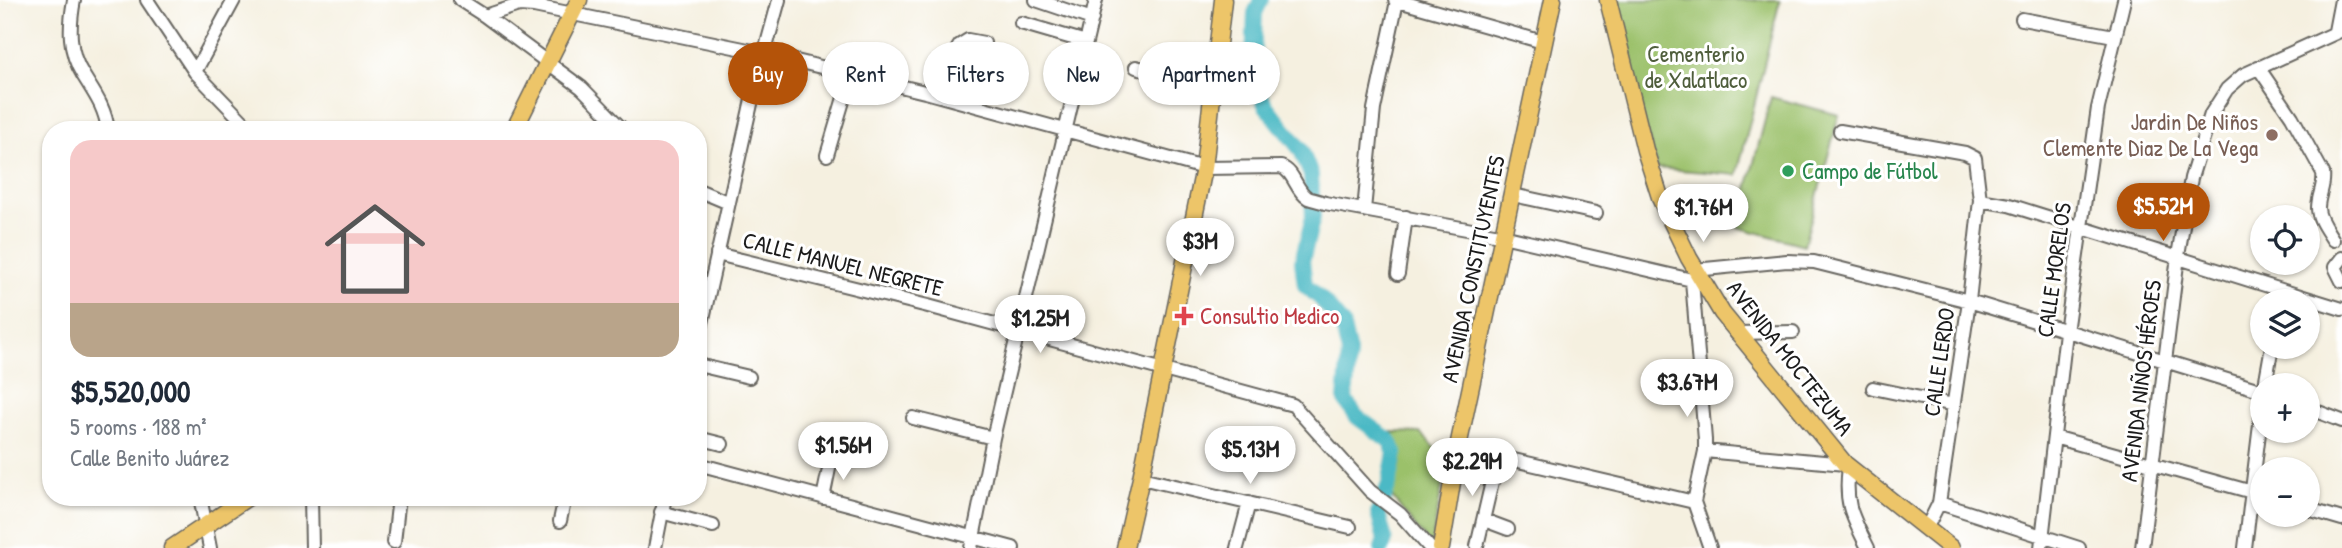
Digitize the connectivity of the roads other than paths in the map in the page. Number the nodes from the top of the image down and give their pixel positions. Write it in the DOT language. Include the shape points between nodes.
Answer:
graph roads {
  1 [pos="74,0"];
  2 [pos="147,0"];
  3 [pos="234,0"];
  4 [pos="460,0"];
  5 [pos="496,0"];
  6 [pos="779,0"];
  7 [pos="1036,0"];
  8 [pos="1097,0"];
  9 [pos="1223,0"];
  10 [pos="1396,0"];
  11 [pos="1553,0"];
  12 [pos="1608,0"];
  13 [pos="2124,0"];
  14 [pos="2341,0"];
  15 [pos="520,2"];
  16 [pos="575,6"];
  17 [pos="489,15"];
  18 [pos="1092,19"];
  19 [pos="2022,19"];
  20 [pos="1021,23"];
  21 [pos="2338,31"];
  22 [pos="2114,36"];
  23 [pos="766,42"];
  24 [pos="1086,42"];
  25 [pos="1218,42"];
  26 [pos="1543,43"];
  27 [pos="728,44"];
  28 [pos="547,63"];
  29 [pos="2258,67"];
  30 [pos="195,72"];
  31 [pos="752,105"];
  32 [pos="842,105"];
  33 [pos="974,105"];
  34 [pos="1071,105"];
  35 [pos="1211,105"];
  36 [pos="106,121"];
  37 [pos="242,121"];
  38 [pos="518,121"];
  39 [pos="614,121"];
  40 [pos="1065,129"];
  41 [pos="1840,131"];
  42 [pos="827,155"];
  43 [pos="1204,167"];
  44 [pos="707,194"];
  45 [pos="1513,195"];
  46 [pos="1980,200"];
  47 [pos="730,203"];
  48 [pos="1364,210"];
  49 [pos="1596,213"];
  50 [pos="1406,217"];
  51 [pos="2080,228"];
  52 [pos="1504,236"];
  53 [pos="2333,240"];
  54 [pos="718,254"];
  55 [pos="2178,257"];
  56 [pos="2339,263"];
  57 [pos="1398,274"];
  58 [pos="1696,276"];
  59 [pos="2342,281"];
  60 [pos="2263,289"];
  61 [pos="1969,301"];
  62 [pos="707,302"];
  63 [pos="2320,304"];
  64 [pos="2342,309"];
  65 [pos="1019,332"];
  66 [pos="1793,332"];
  67 [pos="2066,332"];
  68 [pos="1737,333"];
  69 [pos="2165,360"];
  70 [pos="707,367"];
  71 [pos="1163,370"];
  72 [pos="749,377"];
  73 [pos="2250,387"];
  74 [pos="1873,388"];
  75 [pos="1954,405"];
  76 [pos="2320,413"];
  77 [pos="913,418"];
  78 [pos="2342,421"];
  79 [pos="993,438"];
  80 [pos="2054,438"];
  81 [pos="707,440"];
  82 [pos="722,444"];
  83 [pos="1458,447"];
  84 [pos="1705,451"];
  85 [pos="1498,456"];
  86 [pos="831,459"];
  87 [pos="707,466"];
  88 [pos="1847,466"];
  89 [pos="2152,466"];
  90 [pos="1141,478"];
  91 [pos="2250,491"];
  92 [pos="823,498"];
  93 [pos="1694,502"];
  94 [pos="1249,503"];
  95 [pos="1939,503"];
  96 [pos="202,506"];
  97 [pos="234,506"];
  98 [pos="311,506"];
  99 [pos="398,506"];
  100 [pos="563,506"];
  101 [pos="663,506"];
  102 [pos="662,512"];
  103 [pos="2320,513"];
  104 [pos="2342,519"];
  105 [pos="1484,520"];
  106 [pos="560,521"];
  107 [pos="205,525"];
  108 [pos="713,526"];
  109 [pos="1350,527"];
  110 [pos="1927,527"];
  111 [pos="2250,527"];
  112 [pos="1508,528"];
  113 [pos="394,541"];
  114 [pos="972,543"];
  115 [pos="2042,543"];
  116 [pos="1478,546"];
  117 [pos="172,548"];
  118 [pos="209,548"];
  119 [pos="312,548"];
  120 [pos="655,548"];
  121 [pos="1013,548"];
  122 [pos="1125,548"];
  123 [pos="1237,548"];
  124 [pos="1430,548"];
  125 [pos="1441,548"];
  126 [pos="1710,548"];
  127 [pos="1868,548"];
  128 [pos="1951,548"];
  129 [pos="2079,548"];
  130 [pos="2142,548"];
  131 [pos="2245,548"];
  1 -- 36 [label="street" via="72,49"];
  2 -- 30 [label="street"];
  3 -- 30 [label="street"];
  4 -- 17 [label="street"];
  5 -- 17 [label="street"];
  6 -- 23 [label="street"];
  7 -- 18 [label="street"];
  8 -- 18 [label="street"];
  9 -- 25 [label="main road"];
  10 -- 26 [label="street"];
  10 -- 48 [label="street" via="1374,109"];
  11 -- 26 [label="main road, AVENIDA CONSTITUYENTES"];
  12 -- 58 [label="main road, AVENIDA MOCTEZUMA" via="1654,180"];
  13 -- 22 [label="street, CALLE MORELOS"];
  14 -- 21 [label="street, AVENIDA NIÑOS HÉROES"];
  15 -- 16 [label="street"];
  15 -- 17 [label="street"];
  16 -- 27 [label="street"];
  16 -- 28 [label="main road"];
  17 -- 28 [label="street"];
  18 -- 24 [label="street"];
  19 -- 22 [label="street"];
  20 -- 24 [label="street"];
  21 -- 29 [label="street, AVENIDA NIÑOS HÉROES"];
  22 -- 51 [label="street, CALLE MORELOS"];
  26 -- 45 [label="main road, AVENIDA CONSTITUYENTES"];
  28 -- 38 [label="main road"];
  28 -- 39 [label="street" via="582,88"];
  29 -- 53 [label="street" via="2323,173 2318,208"];
  29 -- 55 [label="street, AVENIDA NIÑOS HÉROES" via="2227,89 2211,114 2191,178"];
  30 -- 37 [label="street"];
  31 -- 47 [label="street"];
  32 -- 42 [label="street"];
  33 -- 40 [label="street"];
  34 -- 40 [label="street"];
  35 -- 43 [label="main road"];
  40 -- 43 [label="street"];
  40 -- 65 [label="street"];
  41 -- 46 [label="street, CALLE LERDO" via="1970,155 1976,162"];
  43 -- 48 [label="street" via="1286,169 1308,198"];
  43 -- 71 [label="main road"];
  44 -- 47 [label="street"];
  45 -- 49 [label="street"];
  45 -- 52 [label="main road, AVENIDA CONSTITUYENTES"];
  46 -- 51 [label="street"];
  46 -- 61 [label="street, CALLE LERDO"];
  47 -- 54 [label="street"];
  48 -- 50 [label="street"];
  50 -- 52 [label="street"];
  50 -- 57 [label="street"];
  51 -- 55 [label="street"];
  51 -- 67 [label="street, CALLE MORELOS"];
  52 -- 58 [label="street"];
  52 -- 83 [label="main road, AVENIDA CONSTITUYENTES"];
  54 -- 62 [label="street"];
  54 -- 65 [label="street, CALLE MANUEL NEGRETE"];
  55 -- 60 [label="street"];
  55 -- 69 [label="street, AVENIDA NIÑOS HÉROES"];
  56 -- 59 [label="street"];
  58 -- 61 [label="street" via="1800,261"];
  58 -- 68 [label="main road, AVENIDA MOCTEZUMA"];
  58 -- 84 [label="street"];
  61 -- 67 [label="street"];
  61 -- 75 [label="street, CALLE LERDO"];
  63 -- 64 [label="street"];
  65 -- 71 [label="street, CALLE MANUEL NEGRETE"];
  65 -- 79 [label="street"];
  66 -- 68 [label="street"];
  67 -- 69 [label="street"];
  67 -- 80 [label="street, CALLE MORELOS"];
  68 -- 88 [label="main road, AVENIDA MOCTEZUMA"];
  69 -- 73 [label="street"];
  69 -- 89 [label="street, AVENIDA NIÑOS HÉROES"];
  70 -- 72 [label="street"];
  71 -- 90 [label="main road"];
  71 -- 124 [label="street, CALLE MANUEL NEGRETE" via="1293,405 1370,491 1387,502"];
  74 -- 75 [label="street"];
  75 -- 95 [label="street, CALLE LERDO"];
  76 -- 78 [label="street"];
  77 -- 79 [label="street"];
  79 -- 114 [label="street"];
  80 -- 89 [label="street"];
  80 -- 115 [label="street, CALLE MORELOS"];
  81 -- 82 [label="street"];
  83 -- 85 [label="street"];
  83 -- 125 [label="main road, AVENIDA CONSTITUYENTES"];
  84 -- 88 [label="street"];
  84 -- 93 [label="street"];
  85 -- 93 [label="street"];
  85 -- 105 [label="street"];
  86 -- 92 [label="street"];
  87 -- 92 [label="street"];
  88 -- 110 [label="main road, AVENIDA MOCTEZUMA"];
  88 -- 127 [label="street" via="1847,502"];
  89 -- 91 [label="street"];
  89 -- 130 [label="street, AVENIDA NIÑOS HÉROES"];
  90 -- 94 [label="street"];
  90 -- 122 [label="main road"];
  92 -- 114 [label="street"];
  93 -- 126 [label="street"];
  94 -- 109 [label="street"];
  94 -- 123 [label="street"];
  95 -- 110 [label="street, CALLE LERDO"];
  95 -- 115 [label="street"];
  96 -- 107 [label="street"];
  97 -- 107 [label="main road"];
  98 -- 119 [label="street"];
  99 -- 113 [label="street"];
  100 -- 106 [label="street"];
  101 -- 102 [label="street"];
  102 -- 108 [label="street"];
  102 -- 120 [label="street"];
  103 -- 104 [label="street"];
  105 -- 112 [label="street"];
  105 -- 116 [label="street"];
  107 -- 117 [label="main road"];
  107 -- 118 [label="street"];
  110 -- 128 [label="main road, AVENIDA MOCTEZUMA"];
  111 -- 131 [label="street"];
  114 -- 121 [label="street"];
  115 -- 129 [label="street"];
}
